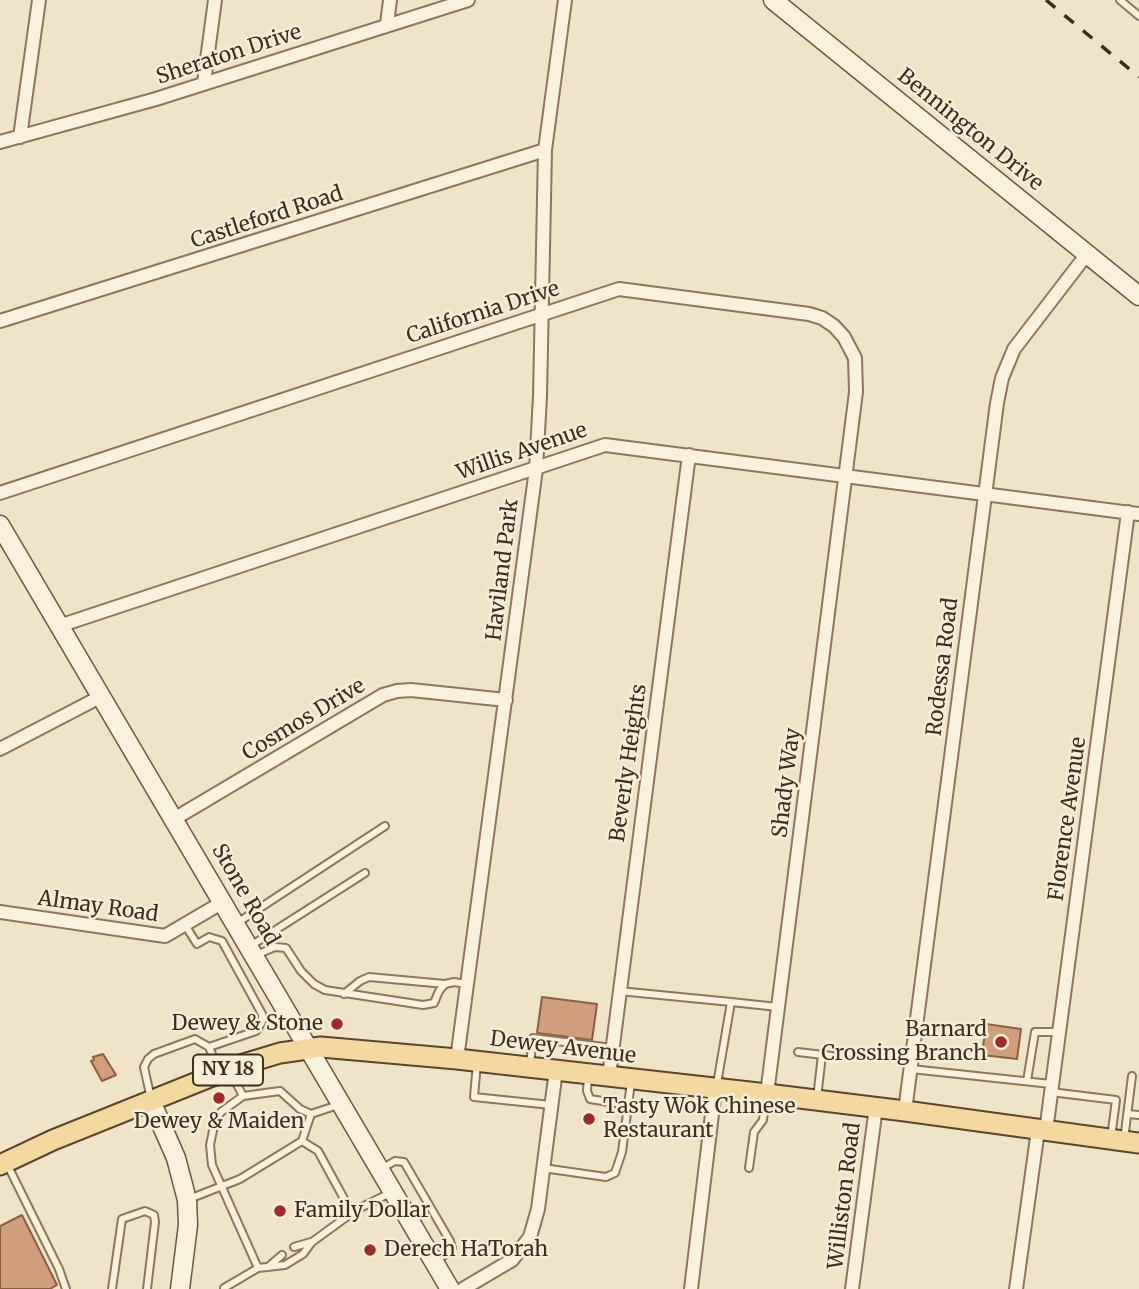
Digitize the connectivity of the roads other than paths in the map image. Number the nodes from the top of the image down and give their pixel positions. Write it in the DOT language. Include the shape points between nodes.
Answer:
graph roads {
  1 [pos="39,0"];
  2 [pos="215,0"];
  3 [pos="390,0"];
  4 [pos="468,0"];
  5 [pos="565,0"];
  6 [pos="773,0"];
  7 [pos="1120,0"];
  8 [pos="1139,16"];
  9 [pos="387,24"];
  10 [pos="204,82"];
  11 [pos="20,137"];
  12 [pos="0,142"];
  13 [pos="545,150"];
  14 [pos="1087,254"];
  15 [pos="1139,296"];
  16 [pos="541,314"];
  17 [pos="0,321"];
  18 [pos="690,455"];
  19 [pos="536,469"];
  20 [pos="847,476"];
  21 [pos="0,493"];
  22 [pos="984,494"];
  23 [pos="1134,513"];
  24 [pos="3,537"];
  25 [pos="59,626"];
  26 [pos="100,697"];
  27 [pos="506,700"];
  28 [pos="0,749"];
  29 [pos="174,820"];
  30 [pos="385,826"];
  31 [pos="365,873"];
  32 [pos="223,902"];
  33 [pos="0,912"];
  34 [pos="235,923"];
  35 [pos="186,925"];
  36 [pos="251,952"];
  37 [pos="445,984"];
  38 [pos="467,984"];
  39 [pos="619,991"];
  40 [pos="344,994"];
  41 [pos="731,1002"];
  42 [pos="778,1007"];
  43 [pos="1060,1032"];
  44 [pos="209,1047"];
  45 [pos="307,1048"];
  46 [pos="612,1048"];
  47 [pos="798,1052"];
  48 [pos="822,1055"];
  49 [pos="832,1056"];
  50 [pos="457,1059"];
  51 [pos="477,1061"];
  52 [pos="530,1067"];
  53 [pos="911,1069"];
  54 [pos="556,1070"];
  55 [pos="225,1071"];
  56 [pos="589,1074"];
  57 [pos="609,1076"];
  58 [pos="1132,1076"];
  59 [pos="631,1079"];
  60 [pos="1027,1081"];
  61 [pos="1052,1088"];
  62 [pos="715,1089"];
  63 [pos="1130,1092"];
  64 [pos="1139,1093"];
  65 [pos="767,1094"];
  66 [pos="243,1096"];
  67 [pos="817,1100"];
  68 [pos="151,1101"];
  69 [pos="340,1104"];
  70 [pos="551,1105"];
  71 [pos="628,1105"];
  72 [pos="876,1107"];
  73 [pos="905,1111"];
  74 [pos="312,1114"];
  75 [pos="1128,1114"];
  76 [pos="1139,1115"];
  77 [pos="1042,1131"];
  78 [pos="302,1141"];
  79 [pos="1125,1142"];
  80 [pos="3,1163"];
  81 [pos="543,1168"];
  82 [pos="749,1168"];
  83 [pos="380,1170"];
  84 [pos="220,1187"];
  85 [pos="393,1192"];
  86 [pos="187,1200"];
  87 [pos="356,1210"];
  88 [pos="312,1242"];
  89 [pos="295,1248"];
  90 [pos="282,1255"];
  91 [pos="434,1262"];
  92 [pos="268,1267"];
  93 [pos="258,1268"];
  94 [pos="224,1288"];
  95 [pos="66,1289"];
  96 [pos="112,1289"];
  97 [pos="147,1289"];
  98 [pos="180,1289"];
  99 [pos="450,1289"];
  100 [pos="463,1289"];
  101 [pos="691,1289"];
  102 [pos="852,1289"];
  103 [pos="1016,1289"];
  1 -- 11 [label="street"];
  2 -- 10 [label="street"];
  3 -- 9 [label="street"];
  4 -- 9 [label="street, Sheraton Drive"];
  5 -- 13 [label="street, Haviland Park"];
  6 -- 14 [label="street, Bennington Drive"];
  7 -- 8 [label="lane"];
  9 -- 10 [label="street, Sheraton Drive"];
  10 -- 11 [label="street, Sheraton Drive"];
  11 -- 12 [label="street, Sheraton Drive"];
  13 -- 16 [label="street, Haviland Park"];
  13 -- 17 [label="street, Castleford Road"];
  14 -- 15 [label="street, Bennington Drive"];
  14 -- 22 [label="street, Rodessa Road" via="1009,360 997,403"];
  16 -- 19 [label="street, Haviland Park"];
  16 -- 20 [label="street, California Drive" via="619,289 822,318 844,337 855,358"];
  16 -- 21 [label="street, California Drive"];
  18 -- 19 [label="street, Willis Avenue" via="605,445"];
  18 -- 20 [label="street, Willis Avenue"];
  18 -- 39 [label="street, Beverly Heights"];
  19 -- 25 [label="street, Willis Avenue"];
  19 -- 27 [label="street, Haviland Park"];
  20 -- 22 [label="street, Willis Avenue"];
  20 -- 42 [label="street, Shady Way"];
  22 -- 23 [label="street, Willis Avenue"];
  22 -- 53 [label="street, Rodessa Road"];
  23 -- 43 [label="street, Florence Avenue"];
  24 -- 25 [label="street, Stone Road"];
  25 -- 26 [label="street, Stone Road"];
  26 -- 28 [label="street"];
  26 -- 29 [label="street, Stone Road"];
  27 -- 29 [label="street, Cosmos Drive" via="411,690 383,695"];
  27 -- 38 [label="street, Haviland Park"];
  29 -- 32 [label="street, Stone Road"];
  30 -- 34 [label="lane"];
  31 -- 36 [label="lane"];
  32 -- 34 [label="street, Stone Road"];
  32 -- 35 [label="street, Almay Road"];
  33 -- 35 [label="street, Almay Road" via="165,936"];
  34 -- 36 [label="street, Stone Road"];
  35 -- 44 [label="lane" via="197,944 209,937 222,941 262,1014 256,1031"];
  36 -- 40 [label="lane" via="286,948 314,984"];
  36 -- 45 [label="street, Stone Road"];
  37 -- 38 [label="lane"];
  37 -- 40 [label="lane" via="369,977"];
  37 -- 40 [label="lane" via="434,1003 424,1005"];
  38 -- 50 [label="street, Haviland Park"];
  39 -- 41 [label="lane"];
  39 -- 46 [label="street, Beverly Heights"];
  41 -- 42 [label="lane"];
  41 -- 62 [label="lane"];
  42 -- 65 [label="street, Shady Way"];
  43 -- 60 [label="lane" via="1035,1032"];
  43 -- 61 [label="street, Florence Avenue"];
  44 -- 55 [label="lane"];
  44 -- 68 [label="lane" via="195,1038 148,1059 144,1067"];
  45 -- 50 [label="main road, Dewey Avenue / NY 18"];
  45 -- 55 [label="main road, Dewey Avenue / NY 18" via="265,1056"];
  45 -- 69 [label="street, Stone Road"];
  46 -- 52 [label="lane" via="533,1038"];
  46 -- 57 [label="street, Beverly Heights"];
  47 -- 48 [label="lane"];
  48 -- 49 [label="lane"];
  48 -- 67 [label="lane"];
  50 -- 51 [label="main road, Dewey Avenue / NY 18"];
  51 -- 52 [label="main road, Dewey Avenue / NY 18"];
  51 -- 70 [label="lane" via="474,1097"];
  52 -- 54 [label="main road, Dewey Avenue / NY 18"];
  53 -- 60 [label="lane"];
  53 -- 73 [label="street, Rodessa Road"];
  54 -- 56 [label="main road, Dewey Avenue / NY 18"];
  54 -- 70 [label="street"];
  55 -- 66 [label="lane"];
  55 -- 68 [label="main road, Dewey Avenue / NY 18"];
  56 -- 57 [label="main road, Dewey Avenue / NY 18"];
  56 -- 71 [label="lane" via="590,1099"];
  57 -- 59 [label="main road, Dewey Avenue / NY 18"];
  58 -- 63 [label="lane"];
  59 -- 62 [label="main road, Dewey Avenue / NY 18"];
  59 -- 71 [label="lane"];
  60 -- 61 [label="lane"];
  61 -- 77 [label="street, Florence Avenue"];
  61 -- 79 [label="lane" via="1116,1100"];
  62 -- 65 [label="main road, Dewey Avenue / NY 18"];
  62 -- 101 [label="street"];
  63 -- 64 [label="lane"];
  63 -- 75 [label="lane"];
  65 -- 67 [label="main road, Dewey Avenue / NY 18"];
  65 -- 82 [label="lane" via="763,1121 754,1132"];
  66 -- 74 [label="lane" via="280,1091"];
  66 -- 84 [label="lane" via="215,1121 210,1145"];
  67 -- 72 [label="main road, Dewey Avenue / NY 18"];
  68 -- 80 [label="main road, Dewey Avenue / NY 18"];
  68 -- 86 [label="street" via="176,1158"];
  69 -- 74 [label="lane"];
  69 -- 83 [label="street, Stone Road"];
  70 -- 81 [label="street"];
  71 -- 81 [label="lane" via="620,1160 611,1176"];
  72 -- 73 [label="main road, Dewey Avenue / NY 18"];
  72 -- 102 [label="street, Williston Road"];
  73 -- 77 [label="main road, Dewey Avenue / NY 18"];
  74 -- 78 [label="lane"];
  75 -- 76 [label="lane"];
  75 -- 79 [label="lane"];
  77 -- 79 [label="main road, Dewey Avenue / NY 18"];
  77 -- 103 [label="street, Florence Avenue"];
  78 -- 84 [label="lane"];
  78 -- 87 [label="lane" via="318,1151 348,1206"];
  80 -- 95 [label="lane"];
  81 -- 100 [label="street" via="536,1223 523,1249 500,1269"];
  83 -- 85 [label="street, Stone Road"];
  83 -- 91 [label="lane" via="395,1161 404,1162 450,1241 449,1252"];
  84 -- 86 [label="lane"];
  84 -- 93 [label="lane"];
  85 -- 87 [label="lane"];
  85 -- 91 [label="street, Stone Road"];
  86 -- 98 [label="street" via="188,1233"];
  87 -- 88 [label="lane"];
  88 -- 89 [label="lane"];
  88 -- 92 [label="lane" via="285,1265"];
  90 -- 92 [label="lane"];
  91 -- 99 [label="street, Stone Road"];
  92 -- 93 [label="lane"];
  93 -- 94 [label="lane"];
  96 -- 97 [label="lane" via="122,1219 145,1211 154,1214 155,1222"];
}
